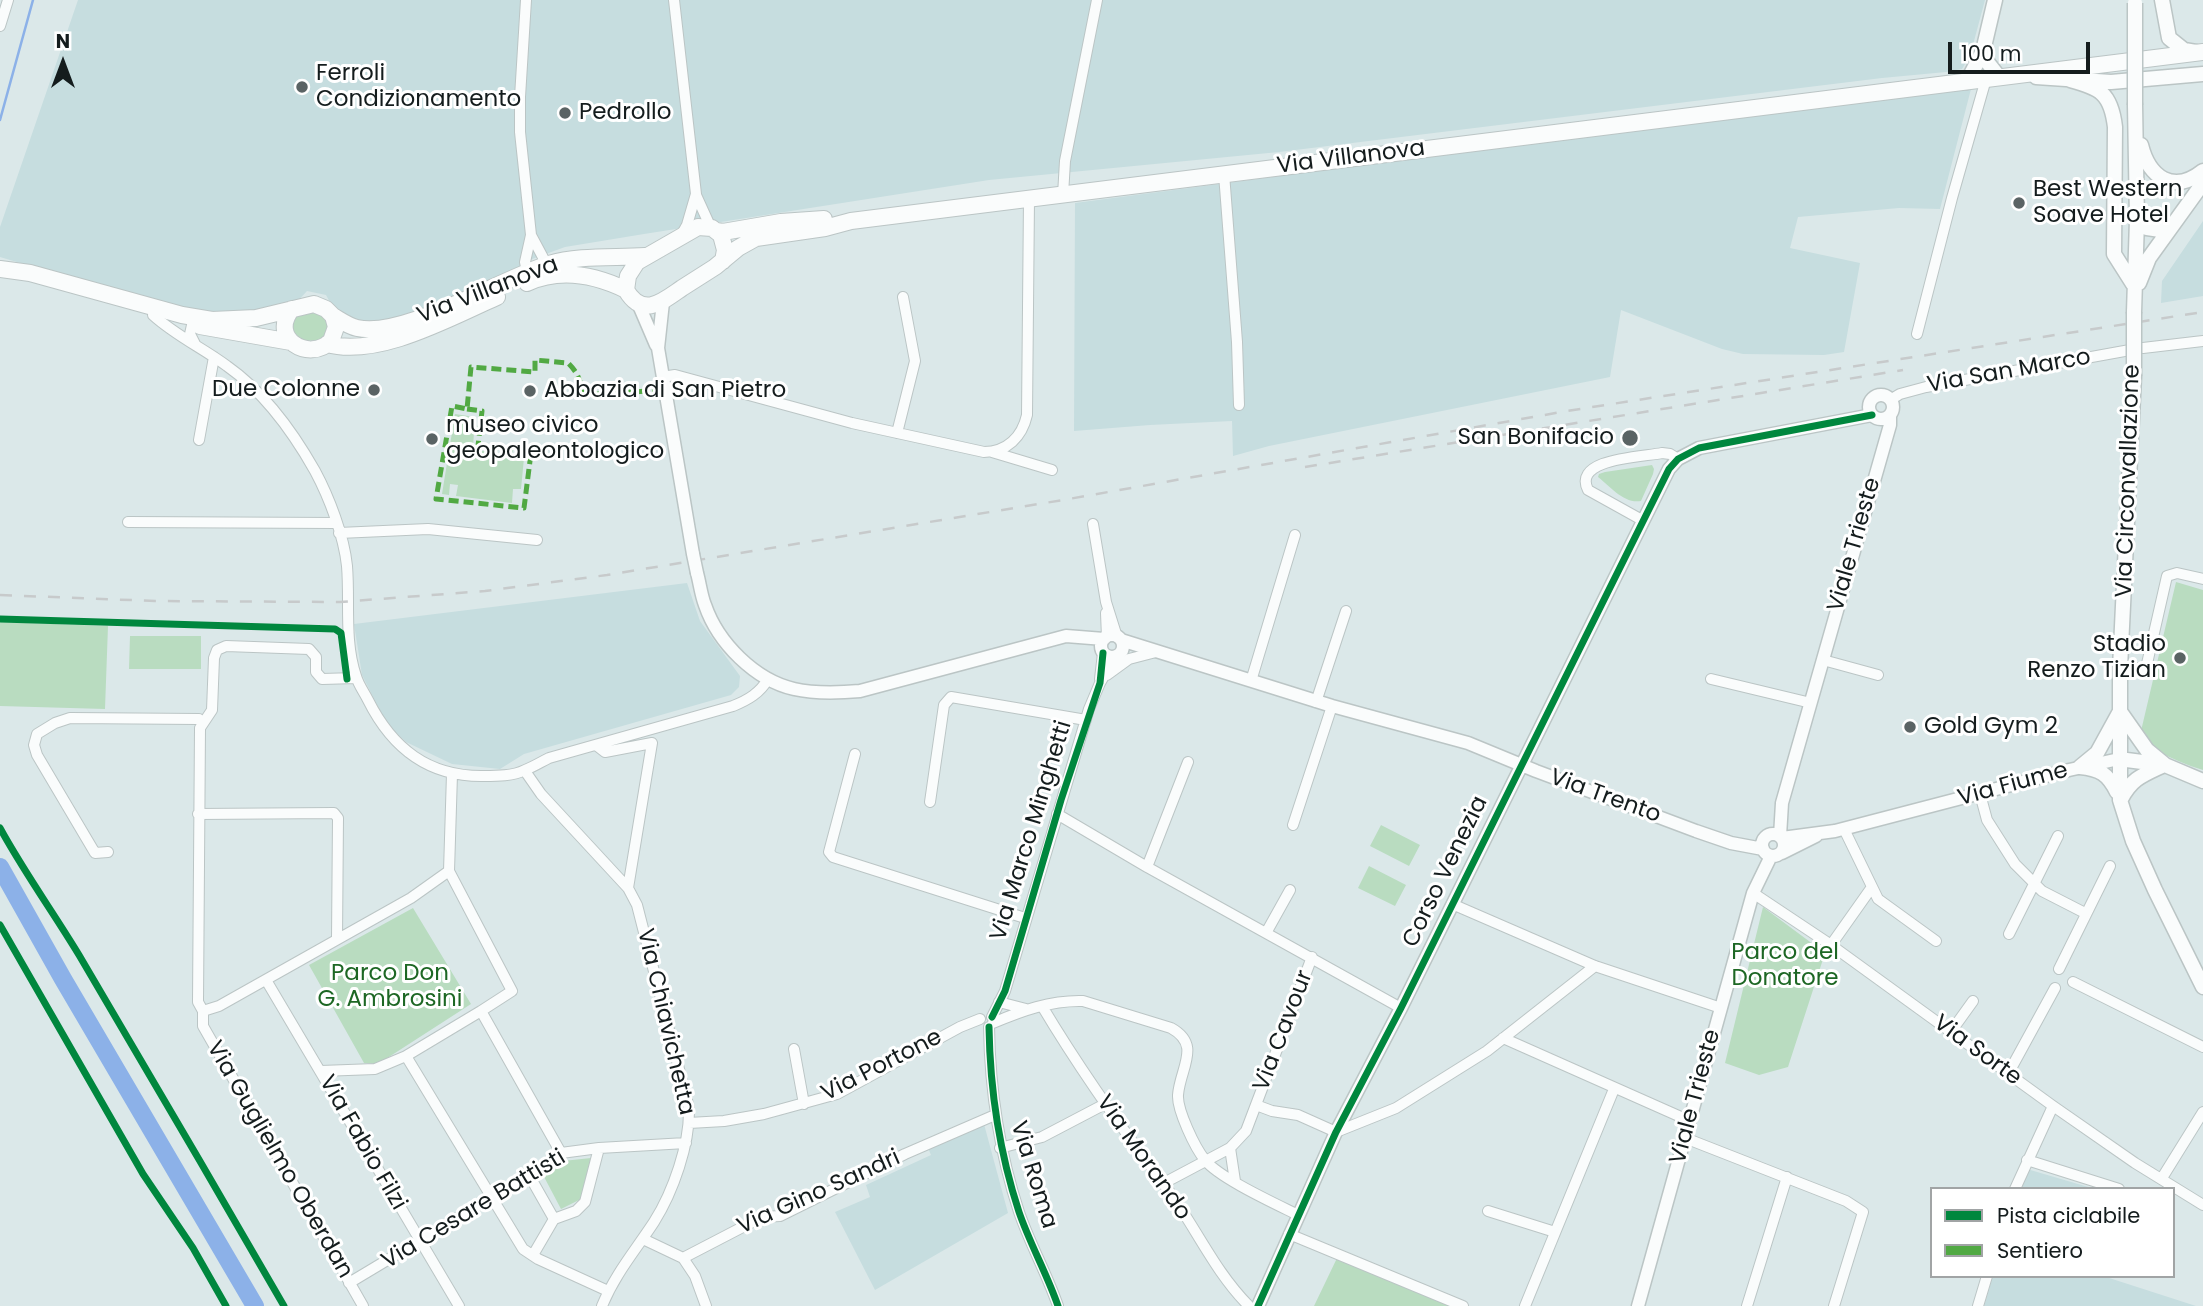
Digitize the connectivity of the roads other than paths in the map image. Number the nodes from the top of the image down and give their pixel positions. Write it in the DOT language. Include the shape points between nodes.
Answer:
graph roads {
  1 [pos="8,0"];
  2 [pos="526,0"];
  3 [pos="674,0"];
  4 [pos="1097,0"];
  5 [pos="1995,0"];
  6 [pos="2162,0"];
  7 [pos="2135,2"];
  8 [pos="0,26"];
  9 [pos="1983,51"];
  10 [pos="2200,52"];
  11 [pos="2203,74"];
  12 [pos="2017,75"];
  13 [pos="1992,78"];
  14 [pos="2070,80"];
  15 [pos="1967,82"];
  16 [pos="2136,112"];
  17 [pos="2203,171"];
  18 [pos="1224,174"];
  19 [pos="2203,183"];
  20 [pos="695,194"];
  21 [pos="1063,195"];
  22 [pos="1029,199"];
  23 [pos="2137,220"];
  24 [pos="851,221"];
  25 [pos="714,230"];
  26 [pos="2167,231"];
  27 [pos="681,234"];
  28 [pos="531,235"];
  29 [pos="647,256"];
  30 [pos="723,261"];
  31 [pos="547,265"];
  32 [pos="0,269"];
  33 [pos="527,272"];
  34 [pos="2133,284"];
  35 [pos="626,290"];
  36 [pos="904,297"];
  37 [pos="663,302"];
  38 [pos="638,303"];
  39 [pos="2134,308"];
  40 [pos="292,309"];
  41 [pos="153,315"];
  42 [pos="333,316"];
  43 [pos="192,325"];
  44 [pos="1917,334"];
  45 [pos="2203,341"];
  46 [pos="291,342"];
  47 [pos="195,344"];
  48 [pos="327,345"];
  49 [pos="658,348"];
  50 [pos="2143,348"];
  51 [pos="2130,350"];
  52 [pos="214,357"];
  53 [pos="663,377"];
  54 [pos="1890,400"];
  55 [pos="1870,401"];
  56 [pos="1239,405"];
  57 [pos="1890,415"];
  58 [pos="1874,416"];
  59 [pos="1832,423"];
  60 [pos="897,433"];
  61 [pos="199,440"];
  62 [pos="1882,450"];
  63 [pos="992,452"];
  64 [pos="1678,459"];
  65 [pos="1052,470"];
  66 [pos="1642,520"];
  67 [pos="128,522"];
  68 [pos="1093,524"];
  69 [pos="337,528"];
  70 [pos="1295,536"];
  71 [pos="537,540"];
  72 [pos="2203,579"];
  73 [pos="1346,611"];
  74 [pos="1111,645"];
  75 [pos="1156,652"];
  76 [pos="1823,660"];
  77 [pos="2120,668"];
  78 [pos="1878,675"];
  79 [pos="356,678"];
  80 [pos="768,679"];
  81 [pos="1711,679"];
  82 [pos="1251,681"];
  83 [pos="1100,683"];
  84 [pos="1316,702"];
  85 [pos="1811,703"];
  86 [pos="1332,706"];
  87 [pos="2120,712"];
  88 [pos="1086,720"];
  89 [pos="202,722"];
  90 [pos="596,745"];
  91 [pos="856,754"];
  92 [pos="2119,759"];
  93 [pos="1188,762"];
  94 [pos="1520,764"];
  95 [pos="2165,765"];
  96 [pos="2080,767"];
  97 [pos="525,771"];
  98 [pos="452,774"];
  99 [pos="2203,781"];
  100 [pos="1980,794"];
  101 [pos="2120,800"];
  102 [pos="930,802"];
  103 [pos="1782,803"];
  104 [pos="198,814"];
  105 [pos="1057,814"];
  106 [pos="1293,825"];
  107 [pos="1844,829"];
  108 [pos="1781,833"];
  109 [pos="1816,833"];
  110 [pos="2059,836"];
  111 [pos="1717,838"];
  112 [pos="1731,844"];
  113 [pos="1768,847"];
  114 [pos="108,852"];
  115 [pos="1758,866"];
  116 [pos="2110,866"];
  117 [pos="1147,867"];
  118 [pos="449,871"];
  119 [pos="2034,883"];
  120 [pos="1872,887"];
  121 [pos="628,888"];
  122 [pos="1290,890"];
  123 [pos="1755,891"];
  124 [pos="1452,904"];
  125 [pos="2085,913"];
  126 [pos="1025,918"];
  127 [pos="1266,933"];
  128 [pos="2009,934"];
  129 [pos="337,939"];
  130 [pos="1936,941"];
  131 [pos="1831,945"];
  132 [pos="1312,957"];
  133 [pos="1594,966"];
  134 [pos="2059,969"];
  135 [pos="265,980"];
  136 [pos="2073,982"];
  137 [pos="2203,987"];
  138 [pos="2055,988"];
  139 [pos="1004,991"];
  140 [pos="1973,1001"];
  141 [pos="999,1002"];
  142 [pos="1042,1006"];
  143 [pos="1401,1008"];
  144 [pos="1721,1008"];
  145 [pos="1027,1009"];
  146 [pos="481,1010"];
  147 [pos="203,1011"];
  148 [pos="987,1022"];
  149 [pos="1950,1033"];
  150 [pos="1503,1038"];
  151 [pos="2203,1047"];
  152 [pos="794,1049"];
  153 [pos="406,1056"];
  154 [pos="321,1071"];
  155 [pos="2008,1074"];
  156 [pos="1614,1089"];
  157 [pos="804,1104"];
  158 [pos="1105,1104"];
  159 [pos="1256,1105"];
  160 [pos="2053,1106"];
  161 [pos="2203,1112"];
  162 [pos="995,1115"];
  163 [pos="1690,1121"];
  164 [pos="689,1123"];
  165 [pos="1336,1132"];
  166 [pos="1685,1138"];
  167 [pos="686,1143"];
  168 [pos="599,1148"];
  169 [pos="1000,1148"];
  170 [pos="1230,1148"];
  171 [pos="561,1153"];
  172 [pos="2027,1160"];
  173 [pos="1206,1161"];
  174 [pos="529,1175"];
  175 [pos="1787,1177"];
  176 [pos="2162,1178"];
  177 [pos="1235,1181"];
  178 [pos="1164,1183"];
  179 [pos="2016,1187"];
  180 [pos="2113,1187"];
  181 [pos="491,1198"];
  182 [pos="2203,1205"];
  183 [pos="1488,1211"];
  184 [pos="1298,1215"];
  185 [pos="554,1219"];
  186 [pos="1555,1232"];
  187 [pos="1289,1234"];
  188 [pos="642,1239"];
  189 [pos="419,1242"];
  190 [pos="533,1255"];
  191 [pos="683,1258"];
  192 [pos="1986,1278"];
  193 [pos="349,1283"];
  194 [pos="608,1292"];
  195 [pos="363,1306"];
  196 [pos="459,1306"];
  197 [pos="602,1306"];
  198 [pos="706,1306"];
  199 [pos="1058,1306"];
  200 [pos="1249,1306"];
  201 [pos="1258,1306"];
  202 [pos="1463,1306"];
  203 [pos="1525,1306"];
  204 [pos="1638,1306"];
  205 [pos="1747,1306"];
  206 [pos="1834,1306"];
  207 [pos="1978,1306"];
  1 -- 8 [label="street"];
  2 -- 28 [label="street" via="519,113"];
  3 -- 20 [label="street"];
  4 -- 21 [label="street" via="1065,160"];
  5 -- 9 [label="main road"];
  6 -- 10 [label="main road" via="2169,38 2184,50"];
  7 -- 16 [label="main road, Via Circonvallazione, bridge"];
  9 -- 13 [label="main road"];
  9 -- 15 [label="main road"];
  10 -- 12 [label="main road, Via Villanova"];
  11 -- 14 [label="main road" via="2111,82"];
  12 -- 13 [label="main road, Via Villanova"];
  12 -- 14 [label="main road"];
  13 -- 15 [label="main road, Via Villanova"];
  13 -- 44 [label="street" via="1951,198"];
  14 -- 34 [label="main road" via="2099,90 2112,107 2114,254"];
  15 -- 18 [label="main road, Via Villanova"];
  16 -- 17 [label="main road" via="2145,160 2156,175 2179,181"];
  16 -- 23 [label="main road, Via Circonvallazione"];
  18 -- 21 [label="main road, Via Villanova"];
  18 -- 56 [label="street"];
  19 -- 26 [label="main road"];
  20 -- 25 [label="street"];
  20 -- 27 [label="street"];
  21 -- 22 [label="main road, Via Villanova"];
  22 -- 24 [label="main road, Via Villanova"];
  22 -- 63 [label="street" via="1027,415 1017,438"];
  23 -- 26 [label="main road" via="2147,228"];
  23 -- 34 [label="main road, Via Circonvallazione"];
  24 -- 25 [label="main road, Via Villanova" via="781,222"];
  24 -- 30 [label="main road, Via Villanova" via="756,239"];
  25 -- 27 [label="main road, Via Villanova" via="698,227"];
  25 -- 30 [label="main road" via="724,242"];
  26 -- 39 [label="main road" via="2143,269"];
  27 -- 29 [label="main road"];
  28 -- 31 [label="street"];
  28 -- 33 [label="street"];
  29 -- 31 [label="main road, Via Villanova"];
  29 -- 35 [label="main road" via="631,269"];
  30 -- 37 [label="main road, Via Villanova"];
  31 -- 33 [label="main road, Via Villanova"];
  32 -- 40 [label="main road" via="196,318 256,318"];
  32 -- 41 [label="main road"];
  33 -- 42 [label="main road, Via Villanova" via="392,328 359,328"];
  34 -- 39 [label="main road, Via Circonvallazione"];
  35 -- 38 [label="main road"];
  35 -- 48 [label="main road, Via Villanova" via="597,278 550,276 390,341 346,348"];
  36 -- 60 [label="street" via="915,361"];
  37 -- 38 [label="main road"];
  37 -- 49 [label="street"];
  38 -- 49 [label="street"];
  39 -- 77 [label="main road, Via Circonvallazione, bridge"];
  40 -- 42 [label="main road" via="314,304"];
  40 -- 46 [label="main road" via="285,330"];
  41 -- 43 [label="main road"];
  41 -- 47 [label="street"];
  42 -- 48 [label="main road" via="334,334"];
  43 -- 46 [label="main road"];
  43 -- 47 [label="street"];
  45 -- 50 [label="street"];
  46 -- 48 [label="main road" via="302,348"];
  47 -- 52 [label="street"];
  49 -- 53 [label="street"];
  51 -- 54 [label="street, Via San Marco" via="1926,387"];
  52 -- 61 [label="street"];
  52 -- 69 [label="street" via="252,387 289,431 315,471"];
  53 -- 60 [label="street" via="675,375"];
  53 -- 80 [label="street, bridge" via="705,606 718,632 740,658"];
  54 -- 55 [label="street" via="1878,395"];
  54 -- 57 [label="street"];
  55 -- 58 [label="street"];
  55 -- 59 [label="street"];
  57 -- 58 [label="street"];
  57 -- 62 [label="street, Viale Trieste"];
  58 -- 59 [label="street"];
  58 -- 62 [label="street, Viale Trieste"];
  59 -- 64 [label="street" via="1699,448"];
  60 -- 63 [label="street"];
  62 -- 76 [label="street, Viale Trieste"];
  63 -- 65 [label="street"];
  64 -- 66 [label="street, Corso Venezia"];
  64 -- 66 [label="street" via="1662,453 1598,464 1587,475 1588,490"];
  66 -- 94 [label="street, Corso Venezia"];
  67 -- 69 [label="street"];
  68 -- 74 [label="street, Via Marco Minghetti"];
  69 -- 71 [label="street" via="428,529"];
  69 -- 79 [label="street" via="347,563 349,645"];
  70 -- 82 [label="street"];
  72 -- 77 [label="street" via="2177,573 2166,576 2146,668"];
  73 -- 84 [label="street"];
  74 -- 75 [label="street, Via Trento"];
  74 -- 80 [label="street, Via Trento" via="1066,636 860,691 814,692"];
  74 -- 83 [label="street, Via Marco Minghetti"];
  75 -- 82 [label="street, Via Trento"];
  75 -- 83 [label="street, Via Marco Minghetti" via="1129,659"];
  76 -- 78 [label="street"];
  76 -- 85 [label="street, Viale Trieste"];
  77 -- 87 [label="main road, Via Circonvallazione"];
  79 -- 89 [label="street, Via Guglielmo Oberdan" via="322,678 309,649 226,646 217,650 214,658 212,710"];
  79 -- 98 [label="street" via="388,734 408,753"];
  80 -- 90 [label="street" via="747,700 733,706"];
  81 -- 85 [label="street"];
  82 -- 84 [label="street, Via Trento"];
  83 -- 88 [label="street, Via Marco Minghetti"];
  84 -- 86 [label="street, Via Trento"];
  85 -- 103 [label="street, Viale Trieste"];
  86 -- 94 [label="street, Via Trento" via="1468,743"];
  86 -- 106 [label="street"];
  87 -- 92 [label="main road, Via Circonvallazione"];
  87 -- 95 [label="main road" via="2147,750"];
  87 -- 96 [label="main road" via="2097,753"];
  88 -- 102 [label="street" via="951,697 944,705"];
  88 -- 105 [label="street, Via Marco Minghetti"];
  89 -- 104 [label="street, Via Guglielmo Oberdan"];
  89 -- 114 [label="street" via="70,719 37,734 37,755 95,853"];
  90 -- 97 [label="street" via="549,758"];
  90 -- 121 [label="street" via="605,752 652,743"];
  91 -- 126 [label="street" via="829,852 833,857"];
  92 -- 95 [label="main road, Via Fiume"];
  92 -- 96 [label="street, Via Fiume"];
  92 -- 101 [label="main road, Via Circonvallazione"];
  93 -- 117 [label="street"];
  94 -- 111 [label="street, Via Trento"];
  94 -- 124 [label="street, Corso Venezia"];
  95 -- 99 [label="main road, Via Fiume"];
  95 -- 101 [label="main road" via="2129,784"];
  96 -- 100 [label="street, Via Fiume"];
  96 -- 101 [label="main road" via="2104,773"];
  97 -- 98 [label="street" via="496,776"];
  97 -- 121 [label="street, Via Chiavichetta"];
  98 -- 118 [label="street"];
  100 -- 107 [label="street, Via Fiume"];
  100 -- 119 [label="street" via="1987,820 2015,864"];
  101 -- 137 [label="main road, Via Circonvallazione" via="2133,841"];
  103 -- 108 [label="street, Viale Trieste"];
  103 -- 113 [label="street, Viale Trieste"];
  104 -- 129 [label="street" via="334,813 338,817"];
  104 -- 147 [label="street, Via Guglielmo Oberdan" via="198,1002"];
  105 -- 117 [label="street"];
  105 -- 126 [label="street, Via Marco Minghetti"];
  107 -- 109 [label="street, Via Fiume"];
  107 -- 120 [label="street"];
  108 -- 109 [label="street, Via Fiume"];
  108 -- 113 [label="street, Viale Trieste" via="1785,844"];
  109 -- 113 [label="street, Via Fiume"];
  110 -- 119 [label="street"];
  111 -- 112 [label="street, Via Trento"];
  111 -- 113 [label="street, Via Trento"];
  112 -- 113 [label="street, Via Trento"];
  112 -- 115 [label="street"];
  113 -- 115 [label="street, Viale Trieste"];
  113 -- 123 [label="street, Viale Trieste"];
  115 -- 123 [label="street, Viale Trieste"];
  116 -- 125 [label="street"];
  117 -- 127 [label="street"];
  118 -- 129 [label="street"];
  118 -- 146 [label="street" via="512,991"];
  119 -- 125 [label="street"];
  119 -- 128 [label="street"];
  120 -- 130 [label="street" via="1878,899"];
  120 -- 131 [label="street"];
  121 -- 164 [label="street, Via Chiavichetta" via="638,905 657,976 685,1087"];
  122 -- 127 [label="street"];
  123 -- 131 [label="street, Via Sorte"];
  123 -- 144 [label="street, Viale Trieste"];
  124 -- 133 [label="street"];
  124 -- 143 [label="street, Corso Venezia"];
  125 -- 134 [label="street"];
  126 -- 139 [label="street, Via Marco Minghetti"];
  127 -- 132 [label="street"];
  129 -- 135 [label="street"];
  131 -- 149 [label="street, Via Sorte"];
  132 -- 143 [label="street"];
  132 -- 159 [label="street, Via Cavour"];
  133 -- 144 [label="street"];
  133 -- 150 [label="street"];
  135 -- 147 [label="street"];
  135 -- 154 [label="street, Via Fabio Filzi"];
  136 -- 151 [label="street"];
  138 -- 155 [label="street"];
  139 -- 141 [label="street"];
  139 -- 148 [label="street"];
  140 -- 149 [label="street"];
  141 -- 145 [label="street"];
  141 -- 148 [label="street"];
  142 -- 145 [label="street"];
  142 -- 158 [label="street, Via Morando"];
  142 -- 173 [label="street" via="1083,1001 1180,1033 1188,1053 1178,1098"];
  143 -- 165 [label="street, Corso Venezia"];
  144 -- 163 [label="street, Viale Trieste"];
  145 -- 148 [label="street, Via Portone"];
  146 -- 153 [label="street"];
  146 -- 171 [label="street"];
  147 -- 193 [label="street, Via Guglielmo Oberdan" via="203,1026"];
  148 -- 157 [label="street, Via Portone" via="960,1027 836,1094"];
  148 -- 162 [label="street, Via Roma"];
  149 -- 155 [label="street, Via Sorte"];
  150 -- 156 [label="street"];
  150 -- 165 [label="street" via="1396,1108"];
  152 -- 157 [label="street, Via Portone"];
  153 -- 154 [label="street" via="375,1069"];
  153 -- 181 [label="street"];
  154 -- 189 [label="street, Via Fabio Filzi"];
  155 -- 160 [label="street, Via Sorte"];
  156 -- 163 [label="street"];
  156 -- 186 [label="street"];
  157 -- 164 [label="street, Via Portone" via="724,1121"];
  158 -- 169 [label="street" via="1042,1138"];
  158 -- 178 [label="street, Via Morando"];
  159 -- 165 [label="street" via="1298,1115"];
  159 -- 170 [label="street, Via Cavour" via="1245,1131"];
  160 -- 172 [label="street"];
  160 -- 176 [label="street, Via Sorte"];
  161 -- 176 [label="street"];
  162 -- 169 [label="street, Via Roma"];
  162 -- 191 [label="street, Via Gino Sandri" via="780,1216 762,1217"];
  163 -- 166 [label="street, Viale Trieste"];
  164 -- 167 [label="street, Via Chiavichetta"];
  165 -- 184 [label="street, Corso Venezia"];
  166 -- 175 [label="street"];
  166 -- 204 [label="street, Viale Trieste"];
  167 -- 168 [label="street, Via Cesare Battisti"];
  167 -- 188 [label="street, Via Chiavichetta" via="662,1208"];
  168 -- 171 [label="street, Via Cesare Battisti"];
  168 -- 185 [label="street" via="585,1202 576,1211"];
  169 -- 199 [label="street, Via Roma" via="1020,1214"];
  170 -- 173 [label="street"];
  170 -- 177 [label="street"];
  171 -- 174 [label="street, Via Cesare Battisti"];
  172 -- 179 [label="street"];
  172 -- 180 [label="street"];
  173 -- 177 [label="street"];
  173 -- 178 [label="street"];
  174 -- 181 [label="street, Via Cesare Battisti"];
  174 -- 185 [label="street"];
  175 -- 205 [label="street"];
  175 -- 206 [label="street" via="1863,1212"];
  176 -- 182 [label="street, Via Sorte"];
  177 -- 184 [label="street"];
  178 -- 200 [label="street, Via Morando" via="1229,1286"];
  181 -- 189 [label="street, Via Cesare Battisti"];
  181 -- 190 [label="street" via="523,1249"];
  183 -- 186 [label="street"];
  184 -- 187 [label="street, Corso Venezia"];
  185 -- 190 [label="street"];
  186 -- 203 [label="street"];
  187 -- 201 [label="street, Corso Venezia"];
  187 -- 202 [label="street"];
  188 -- 191 [label="street"];
  188 -- 194 [label="street, Via Chiavichetta"];
  189 -- 193 [label="street, Via Cesare Battisti"];
  189 -- 196 [label="street, Via Fabio Filzi"];
  190 -- 194 [label="street"];
  191 -- 198 [label="street"];
  192 -- 207 [label="street"];
  193 -- 195 [label="street, Via Guglielmo Oberdan"];
  194 -- 197 [label="street, Via Chiavichetta"];
}
